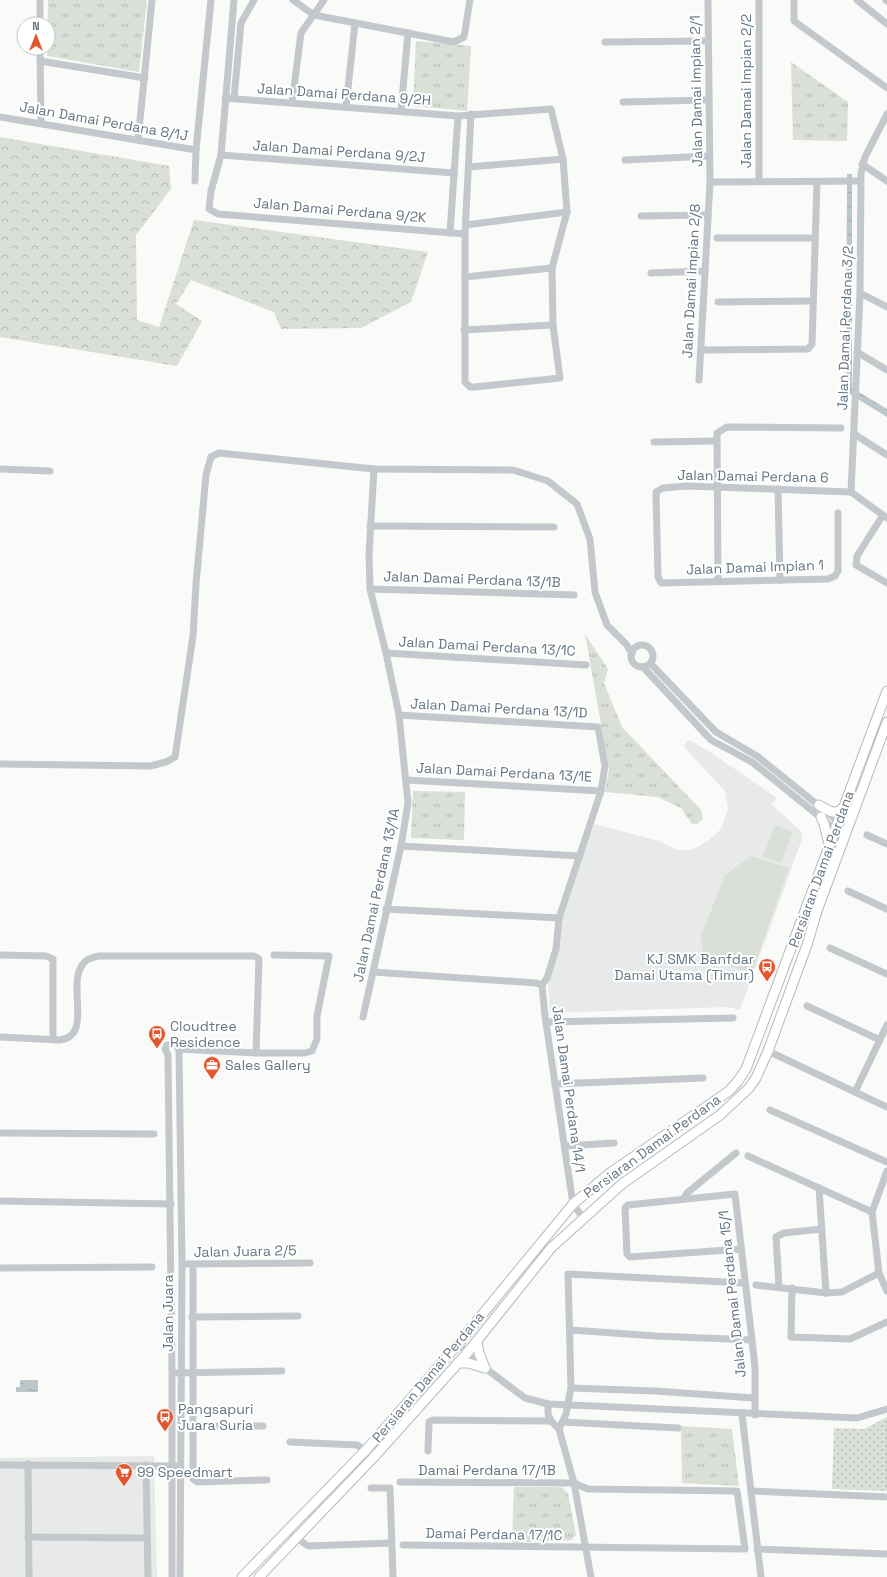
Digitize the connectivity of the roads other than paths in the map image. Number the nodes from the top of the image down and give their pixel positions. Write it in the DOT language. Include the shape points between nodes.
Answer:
graph roads {
  1 [pos="40,0"];
  2 [pos="152,0"];
  3 [pos="211,0"];
  4 [pos="234,0"];
  5 [pos="254,0"];
  6 [pos="293,0"];
  7 [pos="324,0"];
  8 [pos="470,0"];
  9 [pos="708,0"];
  10 [pos="759,0"];
  11 [pos="794,0"];
  12 [pos="857,0"];
  13 [pos="314,15"];
  14 [pos="40,16"];
  15 [pos="354,23"];
  16 [pos="887,24"];
  17 [pos="408,33"];
  18 [pos="708,41"];
  19 [pos="605,42"];
  20 [pos="40,56"];
  21 [pos="40,61"];
  22 [pos="145,78"];
  23 [pos="887,88"];
  24 [pos="226,98"];
  25 [pos="234,98"];
  26 [pos="709,100"];
  27 [pos="623,102"];
  28 [pos="292,103"];
  29 [pos="346,107"];
  30 [pos="401,111"];
  31 [pos="465,115"];
  32 [pos="886,116"];
  33 [pos="0,117"];
  34 [pos="41,122"];
  35 [pos="138,140"];
  36 [pos="196,150"];
  37 [pos="221,155"];
  38 [pos="709,156"];
  39 [pos="563,159"];
  40 [pos="625,160"];
  41 [pos="862,164"];
  42 [pos="469,167"];
  43 [pos="454,173"];
  44 [pos="195,181"];
  45 [pos="759,181"];
  46 [pos="856,181"];
  47 [pos="887,181"];
  48 [pos="710,182"];
  49 [pos="817,182"];
  50 [pos="567,212"];
  51 [pos="641,216"];
  52 [pos="708,216"];
  53 [pos="466,224"];
  54 [pos="450,233"];
  55 [pos="465,234"];
  56 [pos="717,238"];
  57 [pos="815,238"];
  58 [pos="552,268"];
  59 [pos="705,271"];
  60 [pos="651,272"];
  61 [pos="465,277"];
  62 [pos="860,293"];
  63 [pos="814,301"];
  64 [pos="718,302"];
  65 [pos="887,307"];
  66 [pos="553,325"];
  67 [pos="464,330"];
  68 [pos="700,350"];
  69 [pos="858,352"];
  70 [pos="887,370"];
  71 [pos="699,380"];
  72 [pos="841,428"];
  73 [pos="854,434"];
  74 [pos="716,441"];
  75 [pos="654,442"];
  76 [pos="887,455"];
  77 [pos="0,469"];
  78 [pos="374,469"];
  79 [pos="50,471"];
  80 [pos="718,486"];
  81 [pos="778,489"];
  82 [pos="851,492"];
  83 [pos="838,513"];
  84 [pos="885,516"];
  85 [pos="370,526"];
  86 [pos="554,527"];
  87 [pos="780,580"];
  88 [pos="718,582"];
  89 [pos="661,583"];
  90 [pos="887,583"];
  91 [pos="370,589"];
  92 [pos="574,595"];
  93 [pos="626,644"];
  94 [pos="638,646"];
  95 [pos="386,653"];
  96 [pos="632,653"];
  97 [pos="651,664"];
  98 [pos="586,665"];
  99 [pos="643,667"];
  100 [pos="887,691"];
  101 [pos="399,715"];
  102 [pos="887,722"];
  103 [pos="887,736"];
  104 [pos="0,764"];
  105 [pos="406,780"];
  106 [pos="601,791"];
  107 [pos="819,805"];
  108 [pos="843,808"];
  109 [pos="821,817"];
  110 [pos="837,825"];
  111 [pos="847,828"];
  112 [pos="867,835"];
  113 [pos="842,842"];
  114 [pos="887,844"];
  115 [pos="829,845"];
  116 [pos="401,846"];
  117 [pos="580,856"];
  118 [pos="848,891"];
  119 [pos="386,909"];
  120 [pos="887,909"];
  121 [pos="559,918"];
  122 [pos="830,948"];
  123 [pos="0,955"];
  124 [pos="274,956"];
  125 [pos="373,972"];
  126 [pos="887,974"];
  127 [pos="542,985"];
  128 [pos="807,1006"];
  129 [pos="363,1017"];
  130 [pos="733,1018"];
  131 [pos="546,1022"];
  132 [pos="887,1025"];
  133 [pos="0,1036"];
  134 [pos="53,1040"];
  135 [pos="880,1040"];
  136 [pos="179,1049"];
  137 [pos="768,1051"];
  138 [pos="256,1053"];
  139 [pos="703,1078"];
  140 [pos="555,1084"];
  141 [pos="856,1092"];
  142 [pos="714,1101"];
  143 [pos="887,1107"];
  144 [pos="770,1110"];
  145 [pos="720,1115"];
  146 [pos="0,1133"];
  147 [pos="154,1134"];
  148 [pos="614,1143"];
  149 [pos="565,1146"];
  150 [pos="736,1153"];
  151 [pos="748,1156"];
  152 [pos="887,1162"];
  153 [pos="887,1171"];
  154 [pos="819,1188"];
  155 [pos="684,1198"];
  156 [pos="0,1201"];
  157 [pos="171,1204"];
  158 [pos="573,1204"];
  159 [pos="872,1212"];
  160 [pos="583,1218"];
  161 [pos="822,1229"];
  162 [pos="741,1249"];
  163 [pos="310,1263"];
  164 [pos="182,1264"];
  165 [pos="193,1265"];
  166 [pos="152,1267"];
  167 [pos="0,1268"];
  168 [pos="879,1273"];
  169 [pos="745,1283"];
  170 [pos="756,1285"];
  171 [pos="779,1286"];
  172 [pos="792,1288"];
  173 [pos="887,1291"];
  174 [pos="826,1293"];
  175 [pos="298,1316"];
  176 [pos="192,1317"];
  177 [pos="887,1322"];
  178 [pos="571,1330"];
  179 [pos="477,1340"];
  180 [pos="752,1340"];
  181 [pos="458,1344"];
  182 [pos="468,1352"];
  183 [pos="458,1363"];
  184 [pos="485,1368"];
  185 [pos="282,1371"];
  186 [pos="172,1373"];
  187 [pos="181,1373"];
  188 [pos="194,1373"];
  189 [pos="571,1388"];
  190 [pos="754,1398"];
  191 [pos="548,1404"];
  192 [pos="567,1404"];
  193 [pos="887,1409"];
  194 [pos="742,1414"];
  195 [pos="755,1415"];
  196 [pos="550,1421"];
  197 [pos="563,1422"];
  198 [pos="193,1426"];
  199 [pos="263,1426"];
  200 [pos="678,1428"];
  201 [pos="559,1429"];
  202 [pos="290,1442"];
  203 [pos="366,1450"];
  204 [pos="428,1451"];
  205 [pos="374,1457"];
  206 [pos="28,1464"];
  207 [pos="0,1465"];
  208 [pos="146,1465"];
  209 [pos="176,1466"];
  210 [pos="266,1480"];
  211 [pos="400,1482"];
  212 [pos="574,1483"];
  213 [pos="371,1488"];
  214 [pos="750,1491"];
  215 [pos="887,1497"];
  216 [pos="286,1530"];
  217 [pos="28,1537"];
  218 [pos="147,1538"];
  219 [pos="296,1539"];
  220 [pos="391,1543"];
  221 [pos="403,1546"];
  222 [pos="585,1548"];
  223 [pos="745,1548"];
  224 [pos="757,1548"];
  225 [pos="887,1554"];
  226 [pos="29,1577"];
  227 [pos="148,1577"];
  228 [pos="172,1577"];
  229 [pos="180,1577"];
  230 [pos="242,1577"];
  231 [pos="259,1577"];
  232 [pos="393,1577"];
  233 [pos="591,1577"];
  234 [pos="761,1577"];
  1 -- 14 [label="street"];
  2 -- 22 [label="street"];
  3 -- 36 [label="street, Jalan Damai Perdana 8/1J"];
  4 -- 24 [label="street"];
  5 -- 25 [label="street" via="241,23"];
  6 -- 13 [label="street"];
  7 -- 13 [label="street"];
  8 -- 17 [label="street" via="464,37 454,42"];
  9 -- 18 [label="street, Jalan Damai Impian 2/1"];
  10 -- 45 [label="street, Jalan Damai Impian 2/2"];
  11 -- 23 [label="street" via="794,21"];
  12 -- 16 [label="street"];
  13 -- 15 [label="street"];
  13 -- 28 [label="street" via="301,33"];
  15 -- 17 [label="street"];
  15 -- 29 [label="street"];
  17 -- 30 [label="street"];
  18 -- 19 [label="street"];
  18 -- 26 [label="street, Jalan Damai Impian 2/1"];
  20 -- 21 [label="street"];
  21 -- 22 [label="street"];
  21 -- 34 [label="street"];
  22 -- 35 [label="street"];
  24 -- 25 [label="street, Jalan Damai Perdana 9/2H"];
  24 -- 37 [label="street"];
  25 -- 28 [label="street, Jalan Damai Perdana 9/2H"];
  26 -- 27 [label="street"];
  26 -- 38 [label="street, Jalan Damai Impian 2/1"];
  28 -- 29 [label="street, Jalan Damai Perdana 9/2H"];
  29 -- 30 [label="street, Jalan Damai Perdana 9/2H"];
  30 -- 31 [label="street, Jalan Damai Perdana 9/2H"];
  31 -- 39 [label="street, Jalan Damai Perdana 9/2H" via="551,109"];
  31 -- 42 [label="street"];
  31 -- 43 [label="street"];
  32 -- 41 [label="street"];
  33 -- 34 [label="street, Jalan Damai Perdana 8/1J"];
  34 -- 35 [label="street, Jalan Damai Perdana 8/1J"];
  35 -- 36 [label="street, Jalan Damai Perdana 8/1J"];
  36 -- 44 [label="street"];
  37 -- 43 [label="street, Jalan Damai Perdana 9/2J"];
  37 -- 54 [label="street, Jalan Damai Perdana 9/2K" via="208,202 209,209 213,212"];
  38 -- 40 [label="street"];
  38 -- 48 [label="street, Jalan Damai Impian 2/1"];
  39 -- 42 [label="street"];
  39 -- 50 [label="street"];
  41 -- 46 [label="street, Jalan Damai Perdana 3/2"];
  41 -- 47 [label="street"];
  42 -- 53 [label="street"];
  43 -- 54 [label="street"];
  45 -- 48 [label="street"];
  45 -- 49 [label="street"];
  46 -- 49 [label="street"];
  46 -- 62 [label="street, Jalan Damai Perdana 3/2"];
  48 -- 52 [label="street, Jalan Damai Impian 2/8"];
  49 -- 57 [label="street"];
  50 -- 53 [label="street"];
  50 -- 58 [label="street"];
  51 -- 52 [label="street"];
  52 -- 59 [label="street, Jalan Damai Impian 2/8"];
  53 -- 55 [label="street"];
  54 -- 55 [label="street, Jalan Damai Perdana 9/2K"];
  55 -- 61 [label="street"];
  56 -- 57 [label="street"];
  57 -- 63 [label="street"];
  58 -- 61 [label="street"];
  58 -- 66 [label="street"];
  59 -- 60 [label="street"];
  59 -- 68 [label="street, Jalan Damai Impian 2/8"];
  61 -- 67 [label="street"];
  62 -- 65 [label="street"];
  62 -- 69 [label="street, Jalan Damai Perdana 3/2"];
  63 -- 64 [label="street"];
  63 -- 68 [label="street" via="812,344 808,349"];
  66 -- 67 [label="street"];
  66 -- 67 [label="street" via="560,378 475,387 466,385"];
  68 -- 71 [label="street, Jalan Damai Impian 2/8"];
  69 -- 70 [label="street"];
  69 -- 73 [label="street, Jalan Damai Perdana 3/2"];
  72 -- 74 [label="street" via="727,427 717,433"];
  73 -- 76 [label="street"];
  73 -- 82 [label="street, Jalan Damai Perdana 3/2"];
  74 -- 75 [label="street"];
  74 -- 80 [label="street"];
  77 -- 79 [label="street"];
  78 -- 85 [label="street, Jalan Damai Perdana 13/1A"];
  78 -- 93 [label="street" via="513,470 548,481 577,504 590,539 595,592 607,625"];
  78 -- 104 [label="street" via="232,454 219,453 211,456 206,475 193,636 175,757 150,766"];
  80 -- 81 [label="street, Jalan Damai Perdana 6"];
  80 -- 88 [label="street"];
  80 -- 89 [label="street, Jalan Damai Perdana 6" via="663,488 656,492 658,577"];
  81 -- 82 [label="street, Jalan Damai Perdana 6"];
  81 -- 87 [label="street"];
  82 -- 84 [label="street"];
  83 -- 87 [label="street, Jalan Damai Impian 1" via="838,571 834,576 828,579"];
  84 -- 90 [label="street" via="857,556 856,565"];
  85 -- 86 [label="street"];
  85 -- 91 [label="street, Jalan Damai Perdana 13/1A"];
  87 -- 88 [label="street, Jalan Damai Impian 1"];
  88 -- 89 [label="street, Jalan Damai Impian 1"];
  91 -- 92 [label="street, Jalan Damai Perdana 13/1B"];
  91 -- 95 [label="street, Jalan Damai Perdana 13/1A"];
  93 -- 94 [label="street"];
  93 -- 96 [label="street"];
  94 -- 96 [label="street"];
  94 -- 97 [label="street" via="645,645 652,650 654,657"];
  95 -- 98 [label="street, Jalan Damai Perdana 13/1C"];
  95 -- 101 [label="street, Jalan Damai Perdana 13/1A"];
  96 -- 99 [label="street" via="633,662"];
  97 -- 99 [label="street"];
  97 -- 107 [label="street" via="716,732 758,756"];
  99 -- 109 [label="street" via="711,740 752,762"];
  100 -- 108 [label="main road, Persiaran Damai Perdana"];
  101 -- 105 [label="street, Jalan Damai Perdana 13/1A"];
  101 -- 106 [label="street, Jalan Damai Perdana 13/1D" via="598,727 605,766"];
  102 -- 111 [label="main road, Persiaran Damai Perdana"];
  103 -- 113 [label="main road, Persiaran Damai Perdana" via="853,828"];
  105 -- 106 [label="street, Jalan Damai Perdana 13/1E"];
  105 -- 116 [label="street, Jalan Damai Perdana 13/1A" via="408,802"];
  106 -- 117 [label="street"];
  107 -- 108 [label="main road" via="832,812 838,812"];
  107 -- 110 [label="street"];
  108 -- 110 [label="main road, Persiaran Damai Perdana"];
  109 -- 110 [label="street"];
  109 -- 115 [label="main road"];
  110 -- 111 [label="street"];
  110 -- 115 [label="main road, Persiaran Damai Perdana"];
  111 -- 113 [label="main road, Persiaran Damai Perdana"];
  112 -- 114 [label="street"];
  113 -- 137 [label="main road, Persiaran Damai Perdana"];
  115 -- 142 [label="main road, Persiaran Damai Perdana" via="746,1069 735,1085"];
  116 -- 117 [label="street"];
  116 -- 119 [label="street, Jalan Damai Perdana 13/1A"];
  117 -- 121 [label="street"];
  118 -- 120 [label="street"];
  119 -- 121 [label="street"];
  119 -- 125 [label="street, Jalan Damai Perdana 13/1A"];
  121 -- 127 [label="street" via="556,949 548,978"];
  122 -- 126 [label="street"];
  123 -- 134 [label="street" via="53,958"];
  124 -- 138 [label="street" via="329,956 317,1016 317,1039 312,1051 305,1053"];
  125 -- 127 [label="street"];
  125 -- 129 [label="street, Jalan Damai Perdana 13/1A"];
  127 -- 131 [label="street, Jalan Damai Perdana 14/1"];
  128 -- 135 [label="street"];
  130 -- 131 [label="street"];
  131 -- 140 [label="street, Jalan Damai Perdana 14/1"];
  132 -- 135 [label="street"];
  133 -- 134 [label="street"];
  134 -- 138 [label="street" via="68,1039 73,1035 77,1017 77,980 87,960 99,956 254,956 259,959"];
  135 -- 141 [label="street"];
  136 -- 138 [label="street"];
  136 -- 157 [label="street, Jalan Juara" via="174,1044 167,1046 166,1049"];
  136 -- 164 [label="street, Jalan Juara"];
  137 -- 141 [label="street"];
  137 -- 145 [label="main road, Persiaran Damai Perdana" via="749,1088"];
  139 -- 140 [label="street"];
  140 -- 149 [label="street, Jalan Damai Perdana 14/1"];
  141 -- 143 [label="street"];
  142 -- 145 [label="main road" via="710,1109 714,1114"];
  142 -- 158 [label="main road, Persiaran Damai Perdana" via="610,1172"];
  144 -- 152 [label="street"];
  145 -- 160 [label="main road, Persiaran Damai Perdana" via="622,1184"];
  146 -- 147 [label="street"];
  148 -- 149 [label="street"];
  149 -- 158 [label="street, Jalan Damai Perdana 14/1"];
  150 -- 155 [label="street"];
  151 -- 154 [label="street"];
  153 -- 159 [label="street"];
  154 -- 159 [label="street"];
  154 -- 161 [label="street"];
  155 -- 162 [label="street, Jalan Damai Perdana 15/1" via="735,1194"];
  155 -- 162 [label="street" via="628,1205 625,1208 627,1254 630,1257"];
  156 -- 157 [label="street"];
  157 -- 186 [label="street, Jalan Juara"];
  158 -- 160 [label="street, Jalan Damai Perdana 14/1"];
  158 -- 181 [label="main road, Persiaran Damai Perdana"];
  159 -- 168 [label="street"];
  160 -- 179 [label="main road, Persiaran Damai Perdana" via="551,1248"];
  161 -- 171 [label="street" via="779,1234 775,1241"];
  161 -- 174 [label="street"];
  162 -- 169 [label="street, Jalan Damai Perdana 15/1"];
  163 -- 165 [label="street, Jalan Juara 2/5"];
  164 -- 165 [label="street, Jalan Juara 2/5"];
  164 -- 187 [label="street, Jalan Juara"];
  165 -- 176 [label="street"];
  166 -- 167 [label="street"];
  168 -- 173 [label="street"];
  168 -- 174 [label="street" via="842,1292"];
  169 -- 178 [label="street" via="568,1274"];
  169 -- 180 [label="street, Jalan Damai Perdana 15/1"];
  170 -- 171 [label="street"];
  171 -- 172 [label="street"];
  172 -- 174 [label="street"];
  172 -- 177 [label="street" via="791,1338 850,1339"];
  175 -- 176 [label="street"];
  176 -- 188 [label="street"];
  178 -- 180 [label="street"];
  178 -- 189 [label="street"];
  179 -- 182 [label="main road, Persiaran Damai Perdana"];
  179 -- 184 [label="main road"];
  180 -- 190 [label="street, Jalan Damai Perdana 15/1" via="755,1368"];
  181 -- 182 [label="street"];
  181 -- 203 [label="main road, Persiaran Damai Perdana"];
  182 -- 183 [label="main road, Persiaran Damai Perdana"];
  182 -- 184 [label="street"];
  183 -- 184 [label="main road"];
  183 -- 205 [label="main road, Persiaran Damai Perdana"];
  184 -- 191 [label="street" via="525,1398"];
  185 -- 188 [label="street"];
  186 -- 187 [label="street"];
  186 -- 209 [label="street, Jalan Juara"];
  187 -- 188 [label="street"];
  187 -- 209 [label="street, Jalan Juara"];
  188 -- 198 [label="street"];
  189 -- 190 [label="street"];
  189 -- 192 [label="street"];
  190 -- 195 [label="street, Jalan Damai Perdana 15/1"];
  191 -- 192 [label="street"];
  191 -- 196 [label="street"];
  192 -- 194 [label="street"];
  192 -- 197 [label="street"];
  193 -- 195 [label="street" via="857,1418"];
  194 -- 195 [label="street"];
  194 -- 214 [label="street"];
  196 -- 201 [label="street"];
  196 -- 204 [label="street" via="433,1420 428,1422 427,1426"];
  197 -- 200 [label="street"];
  197 -- 201 [label="street"];
  198 -- 199 [label="street"];
  198 -- 210 [label="street" via="193,1480"];
  201 -- 212 [label="street"];
  202 -- 203 [label="street" via="357,1445"];
  203 -- 205 [label="street"];
  203 -- 216 [label="main road, Persiaran Damai Perdana"];
  205 -- 219 [label="main road, Persiaran Damai Perdana"];
  206 -- 207 [label="street"];
  206 -- 208 [label="street"];
  206 -- 217 [label="street"];
  208 -- 209 [label="street"];
  208 -- 218 [label="street"];
  209 -- 228 [label="street, Jalan Juara"];
  209 -- 229 [label="street, Jalan Juara"];
  211 -- 212 [label="street, Damai Perdana 17/1B"];
  212 -- 222 [label="street"];
  212 -- 223 [label="street, Damai Perdana 17/1B" via="588,1489 737,1491"];
  213 -- 220 [label="street" via="390,1488"];
  214 -- 215 [label="street"];
  214 -- 224 [label="street"];
  216 -- 219 [label="street"];
  216 -- 230 [label="main road, Persiaran Damai Perdana"];
  217 -- 218 [label="street"];
  217 -- 226 [label="street"];
  218 -- 227 [label="street"];
  219 -- 220 [label="street" via="308,1546"];
  219 -- 231 [label="main road, Persiaran Damai Perdana"];
  220 -- 232 [label="street"];
  221 -- 222 [label="street, Damai Perdana 17/1C"];
  222 -- 223 [label="street, Damai Perdana 17/1C"];
  222 -- 233 [label="street"];
  224 -- 225 [label="street"];
  224 -- 234 [label="street"];
}
